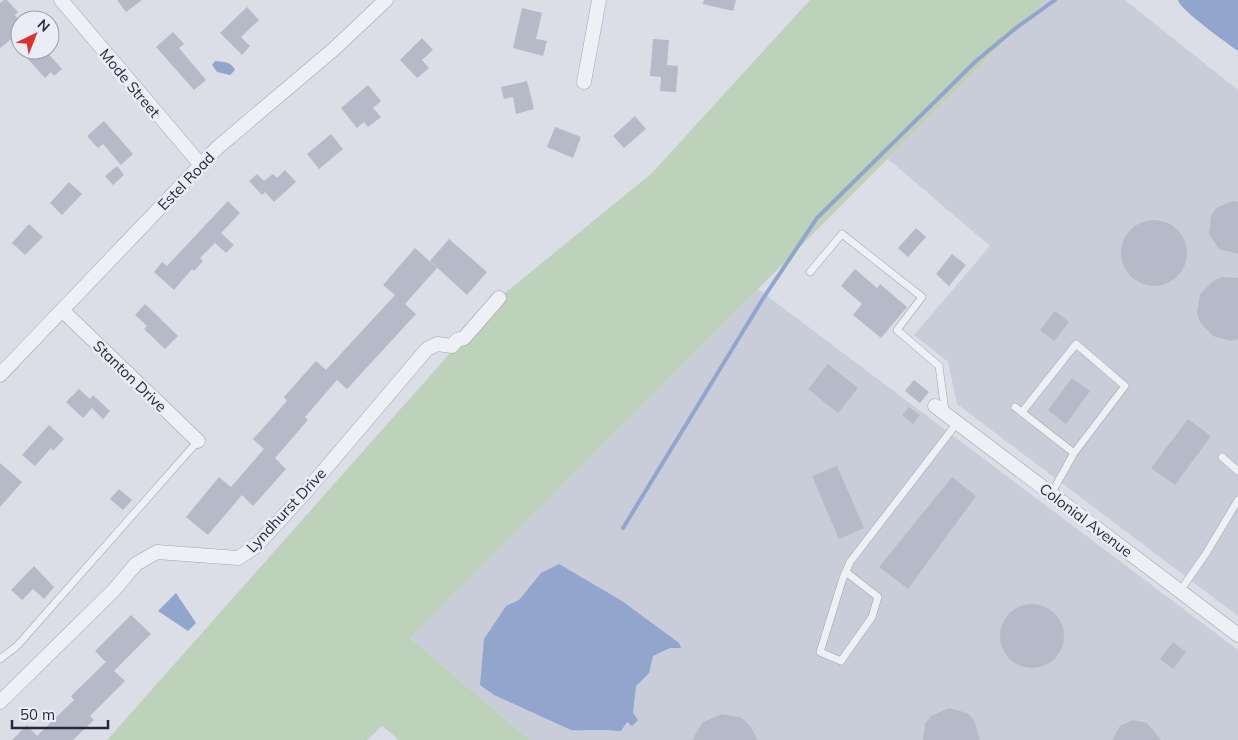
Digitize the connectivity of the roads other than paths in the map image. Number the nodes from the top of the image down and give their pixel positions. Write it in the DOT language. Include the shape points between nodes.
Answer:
graph roads {
  1 [pos="61,0"];
  2 [pos="386,0"];
  3 [pos="599,0"];
  4 [pos="584,82"];
  5 [pos="201,165"];
  6 [pos="810,272"];
  7 [pos="499,298"];
  8 [pos="62,310"];
  9 [pos="0,375"];
  10 [pos="1015,407"];
  11 [pos="940,410"];
  12 [pos="1022,412"];
  13 [pos="957,423"];
  14 [pos="198,442"];
  15 [pos="1074,453"];
  16 [pos="1222,457"];
  17 [pos="1238,471"];
  18 [pos="1051,494"];
  19 [pos="1238,500"];
  20 [pos="846,572"];
  21 [pos="1180,591"];
  22 [pos="1238,635"];
  23 [pos="0,659"];
  24 [pos="0,702"];
  1 -- 5 [label="street, Mode Street"];
  2 -- 5 [label="street, Estel Road"];
  3 -- 4 [label="street"];
  5 -- 8 [label="street, Estel Road"];
  6 -- 11 [label="lane" via="842,234 922,297 897,330 939,366"];
  7 -- 24 [label="street, Lyndhurst Drive" via="464,338 452,346 437,344 427,349 255,547 238,558 158,552 136,564 114,590"];
  8 -- 9 [label="street, Estel Road"];
  8 -- 14 [label="street, Stanton Drive"];
  10 -- 12 [label="lane"];
  11 -- 13 [label="street, Colonial Avenue"];
  12 -- 15 [label="lane"];
  12 -- 15 [label="lane" via="1076,344 1125,386"];
  13 -- 18 [label="street, Colonial Avenue"];
  13 -- 20 [label="lane" via="854,556"];
  14 -- 23 [label="lane" via="24,639"];
  15 -- 18 [label="lane"];
  16 -- 17 [label="lane"];
  18 -- 21 [label="street, Colonial Avenue"];
  19 -- 21 [label="lane"];
  20 -- 20 [label="lane" via="820,652 841,661 872,617 878,597"];
  21 -- 22 [label="street, Colonial Avenue"];
}
